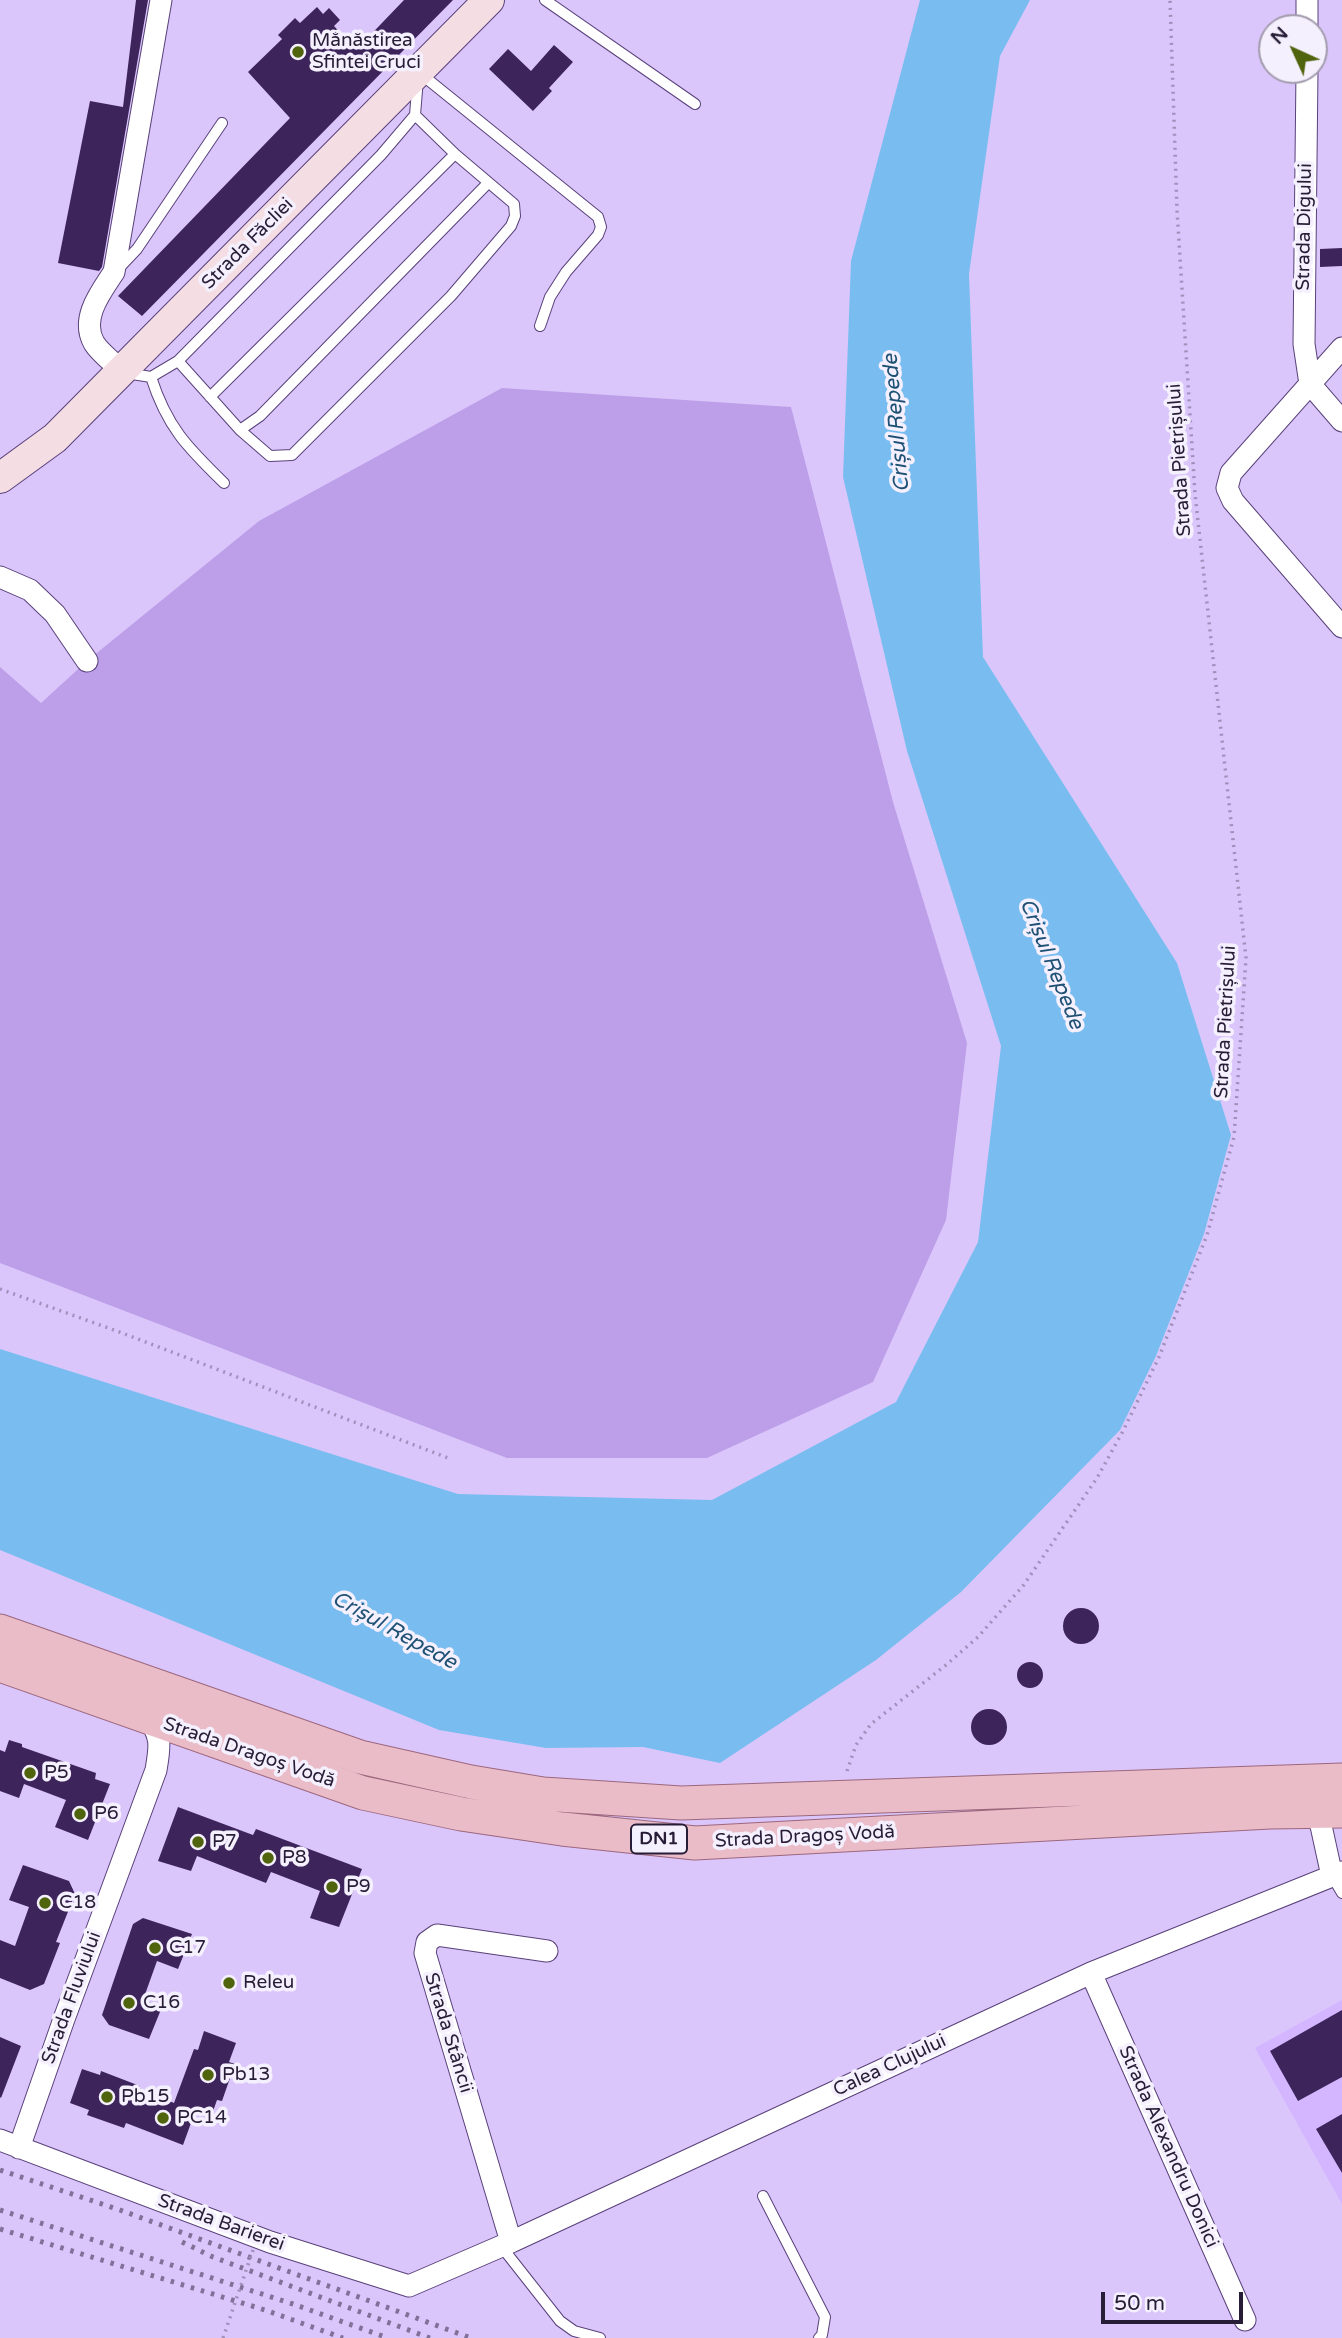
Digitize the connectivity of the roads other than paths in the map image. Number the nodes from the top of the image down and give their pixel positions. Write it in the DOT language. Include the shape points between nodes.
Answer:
graph roads {
  1 [pos="161,0"];
  2 [pos="489,0"];
  3 [pos="545,0"];
  4 [pos="418,72"];
  5 [pos="1307,84"];
  6 [pos="695,104"];
  7 [pos="415,115"];
  8 [pos="222,123"];
  9 [pos="454,154"];
  10 [pos="488,183"];
  11 [pos="114,272"];
  12 [pos="540,326"];
  13 [pos="1342,348"];
  14 [pos="178,361"];
  15 [pos="122,371"];
  16 [pos="151,377"];
  17 [pos="1310,384"];
  18 [pos="210,397"];
  19 [pos="1342,421"];
  20 [pos="240,430"];
  21 [pos="0,478"];
  22 [pos="224,483"];
  23 [pos="0,577"];
  24 [pos="1342,626"];
  25 [pos="87,661"];
  26 [pos="0,1630"];
  27 [pos="0,1665"];
  28 [pos="148,1717"];
  29 [pos="193,1733"];
  30 [pos="156,1770"];
  31 [pos="1342,1780"];
  32 [pos="1342,1789"];
  33 [pos="1274,1798"];
  34 [pos="1330,1811"];
  35 [pos="1339,1880"];
  36 [pos="547,1951"];
  37 [pos="1091,1973"];
  38 [pos="10,2144"];
  39 [pos="763,2196"];
  40 [pos="506,2244"];
  41 [pos="444,2272"];
  42 [pos="1245,2320"];
  43 [pos="600,2338"];
  44 [pos="819,2338"];
  1 -- 11 [label="street"];
  2 -- 4 [label="street, Strada Făcliei"];
  3 -- 6 [label="lane"];
  4 -- 7 [label="lane"];
  4 -- 12 [label="lane" via="598,217 598,235 550,297"];
  4 -- 15 [label="street, Strada Făcliei"];
  5 -- 17 [label="street, Strada Digului" via="1304,344"];
  7 -- 9 [label="lane"];
  7 -- 14 [label="lane"];
  8 -- 11 [label="lane" via="137,249"];
  9 -- 10 [label="lane"];
  9 -- 18 [label="lane"];
  10 -- 20 [label="lane" via="270,406"];
  10 -- 20 [label="lane" via="514,204 511,226 451,296 323,425 292,455 270,456"];
  11 -- 15 [label="street" via="94,303 89,325 94,343"];
  13 -- 17 [label="street"];
  14 -- 16 [label="lane"];
  14 -- 18 [label="lane"];
  15 -- 16 [label="lane"];
  15 -- 21 [label="street, Strada Făcliei" via="55,438"];
  16 -- 22 [label="lane" via="170,423"];
  17 -- 19 [label="street"];
  17 -- 24 [label="street" via="1231,472 1227,488"];
  18 -- 20 [label="lane"];
  23 -- 25 [label="street" via="30,590 55,614"];
  26 -- 33 [label="main road, Strada Dragoș Vodă / DN1" via="360,1758 543,1794 681,1803 838,1796"];
  27 -- 28 [label="main road, Strada Dragoș Vodă / DN1"];
  28 -- 29 [label="main road, Strada Dragoș Vodă / DN1"];
  28 -- 30 [label="street" via="160,1743"];
  29 -- 30 [label="street" via="173,1748"];
  29 -- 33 [label="main road, Strada Dragoș Vodă / DN1" via="363,1793 511,1823 695,1843"];
  30 -- 38 [label="street, Strada Fluviului" via="64,2019"];
  31 -- 33 [label="main road, Strada Dragoș Vodă / DN1"];
  32 -- 34 [label="main road" via="1322,1794"];
  33 -- 34 [label="main road, Strada Dragoș Vodă / DN1"];
  34 -- 35 [label="street"];
  35 -- 37 [label="street, Calea Clujului"];
  36 -- 40 [label="street, Strada Stâncii" via="437,1935 428,1942 425,1953"];
  37 -- 40 [label="street, Calea Clujului"];
  37 -- 42 [label="street, Strada Alexandru Donici"];
  38 -- 41 [label="street, Strada Barierei" via="270,2242 410,2286"];
  39 -- 44 [label="lane" via="825,2317"];
  40 -- 41 [label="street, Calea Clujului"];
  40 -- 43 [label="lane" via="560,2321 574,2331"];
}
